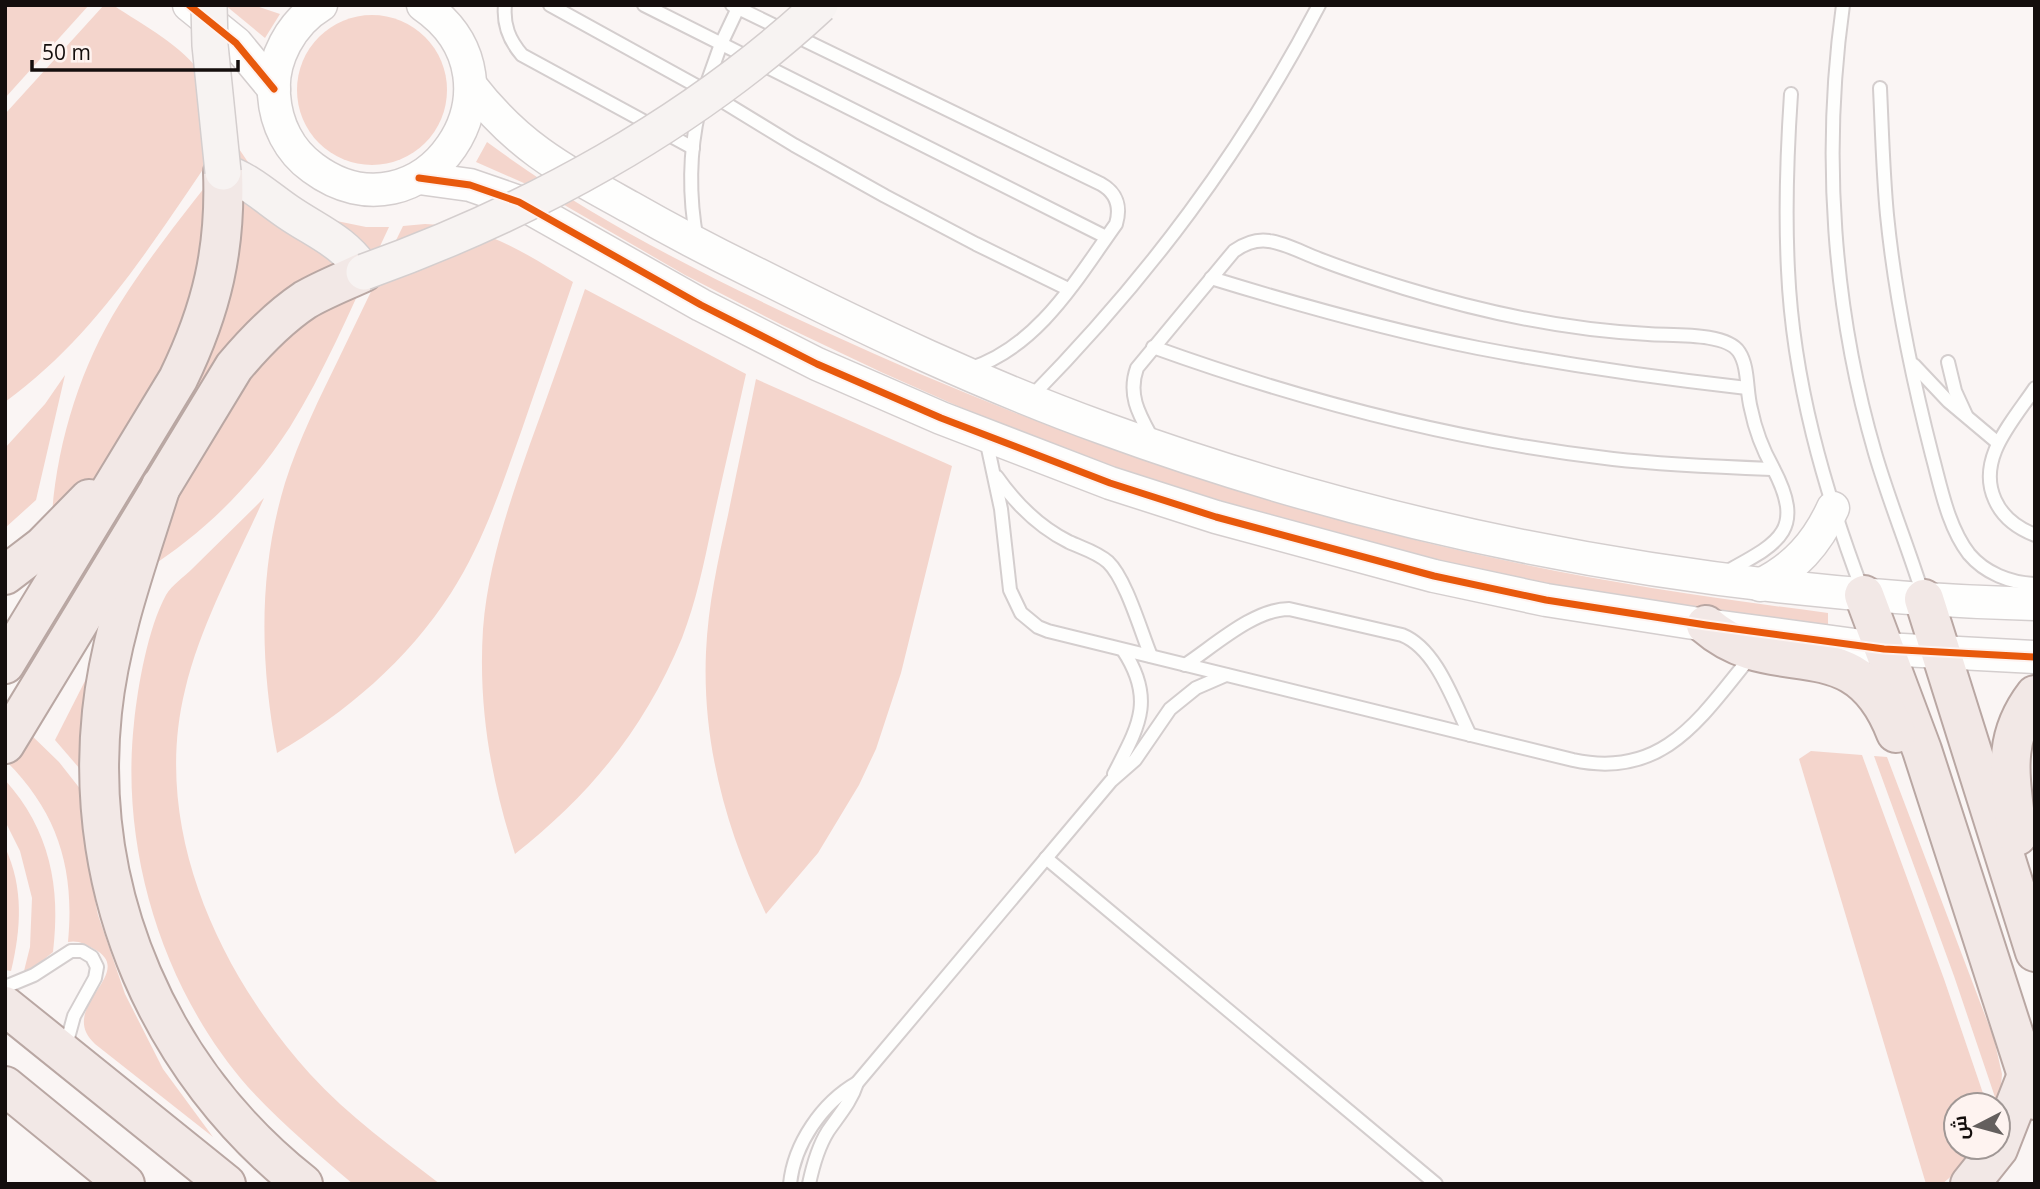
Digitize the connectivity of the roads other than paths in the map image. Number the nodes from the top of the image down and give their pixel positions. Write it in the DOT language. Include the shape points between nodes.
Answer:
graph roads {
  1 [pos="189,5"];
  2 [pos="209,5"];
  3 [pos="321,5"];
  4 [pos="505,5"];
  5 [pos="550,5"];
  6 [pos="644,5"];
  7 [pos="820,5"];
  8 [pos="1318,5"];
  9 [pos="1843,5"];
  10 [pos="735,7"];
  11 [pos="440,15"];
  12 [pos="721,44"];
  13 [pos="471,86"];
  14 [pos="1880,88"];
  15 [pos="274,89"];
  16 [pos="704,90"];
  17 [pos="1791,94"];
  18 [pos="693,148"];
  19 [pos="223,172"];
  20 [pos="419,178"];
  21 [pos="1106,237"];
  22 [pos="698,245"];
  23 [pos="364,272"];
  24 [pos="1211,278"];
  25 [pos="1068,289"];
  26 [pos="1153,347"];
  27 [pos="1948,362"];
  28 [pos="1912,363"];
  29 [pos="961,372"];
  30 [pos="1746,388"];
  31 [pos="2035,388"];
  32 [pos="1029,399"];
  33 [pos="1967,418"];
  34 [pos="986,436"];
  35 [pos="1998,443"];
  36 [pos="1156,447"];
  37 [pos="131,458"];
  38 [pos="1773,469"];
  39 [pos="994,474"];
  40 [pos="161,486"];
  41 [pos="1833,508"];
  42 [pos="2035,535"];
  43 [pos="5,575"];
  44 [pos="1713,579"];
  45 [pos="2035,584"];
  46 [pos="1760,585"];
  47 [pos="1864,595"];
  48 [pos="1924,599"];
  49 [pos="2035,604"];
  50 [pos="1706,625"];
  51 [pos="1884,649"];
  52 [pos="1123,650"];
  53 [pos="1754,652"];
  54 [pos="1941,653"];
  55 [pos="1151,656"];
  56 [pos="2035,657"];
  57 [pos="5,664"];
  58 [pos="1185,665"];
  59 [pos="1227,675"];
  60 [pos="2035,695"];
  61 [pos="1471,735"];
  62 [pos="5,744"];
  63 [pos="1111,780"];
  64 [pos="1945,818"];
  65 [pos="1046,858"];
  66 [pos="2016,890"];
  67 [pos="2035,952"];
  68 [pos="5,987"];
  69 [pos="5,1006"];
  70 [pos="64,1053"];
  71 [pos="857,1083"];
  72 [pos="5,1086"];
  73 [pos="2031,1088"];
  74 [pos="125,1184"];
  75 [pos="226,1184"];
  76 [pos="303,1184"];
  77 [pos="790,1184"];
  78 [pos="809,1184"];
  79 [pos="1436,1184"];
  80 [pos="1970,1184"];
  1 -- 15 [label="street" via="236,43"];
  2 -- 19 [label="main road, bridge"];
  3 -- 15 [label="street" via="289,36 275,71"];
  4 -- 18 [label="lane" via="509,37 522,55"];
  5 -- 16 [label="lane"];
  6 -- 12 [label="lane"];
  7 -- 23 [label="main road, bridge" via="729,80 599,164 472,229"];
  8 -- 32 [label="lane" via="1245,133 1166,246"];
  9 -- 48 [label="lane" via="1833,147 1839,270 1862,405"];
  10 -- 12 [label="lane"];
  10 -- 21 [label="lane" via="1108,188 1119,208 1116,224"];
  11 -- 13 [label="street" via="464,53"];
  12 -- 16 [label="lane"];
  12 -- 21 [label="lane"];
  13 -- 20 [label="street" via="470,105 458,139 434,168"];
  13 -- 22 [label="street" via="505,126 545,160"];
  14 -- 28 [label="lane" via="1887,213"];
  15 -- 20 [label="street" via="275,110 286,138 321,175 340,184 380,189"];
  16 -- 18 [label="lane"];
  16 -- 25 [label="lane" via="885,197"];
  17 -- 41 [label="lane" via="1788,273 1804,392"];
  18 -- 22 [label="lane" via="691,187"];
  19 -- 23 [label="main road" via="243,179 339,243"];
  19 -- 37 [label="main road" via="223,233 203,323 178,379"];
  20 -- 34 [label="street" via="470,185 519,202 768,340"];
  21 -- 25 [label="lane"];
  22 -- 29 [label="street"];
  23 -- 40 [label="main road" via="306,300 256,342 234,367"];
  24 -- 26 [label="lane"];
  24 -- 30 [label="lane" via="1476,347 1656,378"];
  24 -- 30 [label="lane" via="1241,246 1268,241 1424,294 1496,312 1640,334 1723,340 1742,359"];
  25 -- 29 [label="lane" via="1017,345"];
  26 -- 36 [label="lane" via="1137,368 1132,386 1135,404"];
  26 -- 38 [label="lane" via="1303,397 1457,435 1614,459"];
  27 -- 33 [label="lane"];
  28 -- 33 [label="lane"];
  28 -- 45 [label="lane" via="1935,465 1961,542 1983,567 1998,576"];
  29 -- 32 [label="street"];
  30 -- 38 [label="lane"];
  31 -- 35 [label="lane"];
  32 -- 36 [label="street"];
  33 -- 35 [label="lane"];
  34 -- 39 [label="lane"];
  34 -- 50 [label="street" via="1216,517 1409,570 1546,600"];
  35 -- 42 [label="lane" via="1990,467 1991,492 2003,515"];
  36 -- 44 [label="street" via="1415,523"];
  37 -- 43 [label="main road" via="43,545"];
  37 -- 57 [label="main road"];
  38 -- 44 [label="lane" via="1788,503 1781,534 1767,550"];
  39 -- 52 [label="lane" via="1010,590 1021,613 1048,631"];
  39 -- 55 [label="lane" via="1018,504 1047,529 1110,563"];
  40 -- 62 [label="main road"];
  40 -- 76 [label="main road" via="118,627 102,710 99,795 110,879 135,960 172,1036 221,1106"];
  41 -- 46 [label="street" via="1806,552"];
  41 -- 47 [label="lane"];
  44 -- 46 [label="street"];
  46 -- 47 [label="street"];
  47 -- 48 [label="street"];
  47 -- 51 [label="main road"];
  48 -- 49 [label="street"];
  48 -- 54 [label="main road"];
  50 -- 51 [label="street"];
  50 -- 53 [label="main road" via="1728,642"];
  51 -- 54 [label="street"];
  51 -- 64 [label="main road"];
  52 -- 55 [label="lane"];
  52 -- 63 [label="lane" via="1137,675 1141,703 1136,731"];
  53 -- 61 [label="lane" via="1686,734 1642,760 1590,764"];
  53 -- 64 [label="main road" via="1825,663 1864,682 1882,702 1915,775"];
  54 -- 56 [label="street"];
  54 -- 66 [label="main road"];
  55 -- 58 [label="lane"];
  58 -- 59 [label="lane"];
  58 -- 61 [label="lane" via="1260,615 1279,609 1402,635 1419,643 1431,658"];
  59 -- 61 [label="lane"];
  59 -- 63 [label="lane" via="1196,688 1177,703 1135,760"];
  60 -- 66 [label="main road" via="2018,720 2010,751"];
  63 -- 65 [label="lane"];
  64 -- 73 [label="main road"];
  65 -- 71 [label="lane"];
  65 -- 79 [label="lane"];
  66 -- 67 [label="main road"];
  68 -- 70 [label="lane" via="71,951 92,957 97,967 95,978 74,1016"];
  69 -- 70 [label="main road"];
  70 -- 75 [label="main road"];
  71 -- 77 [label="lane" via="835,1098 814,1123 795,1159"];
  71 -- 78 [label="lane" via="818,1149"];
  72 -- 74 [label="main road"];
  73 -- 80 [label="main road" via="1998,1149"];
}
